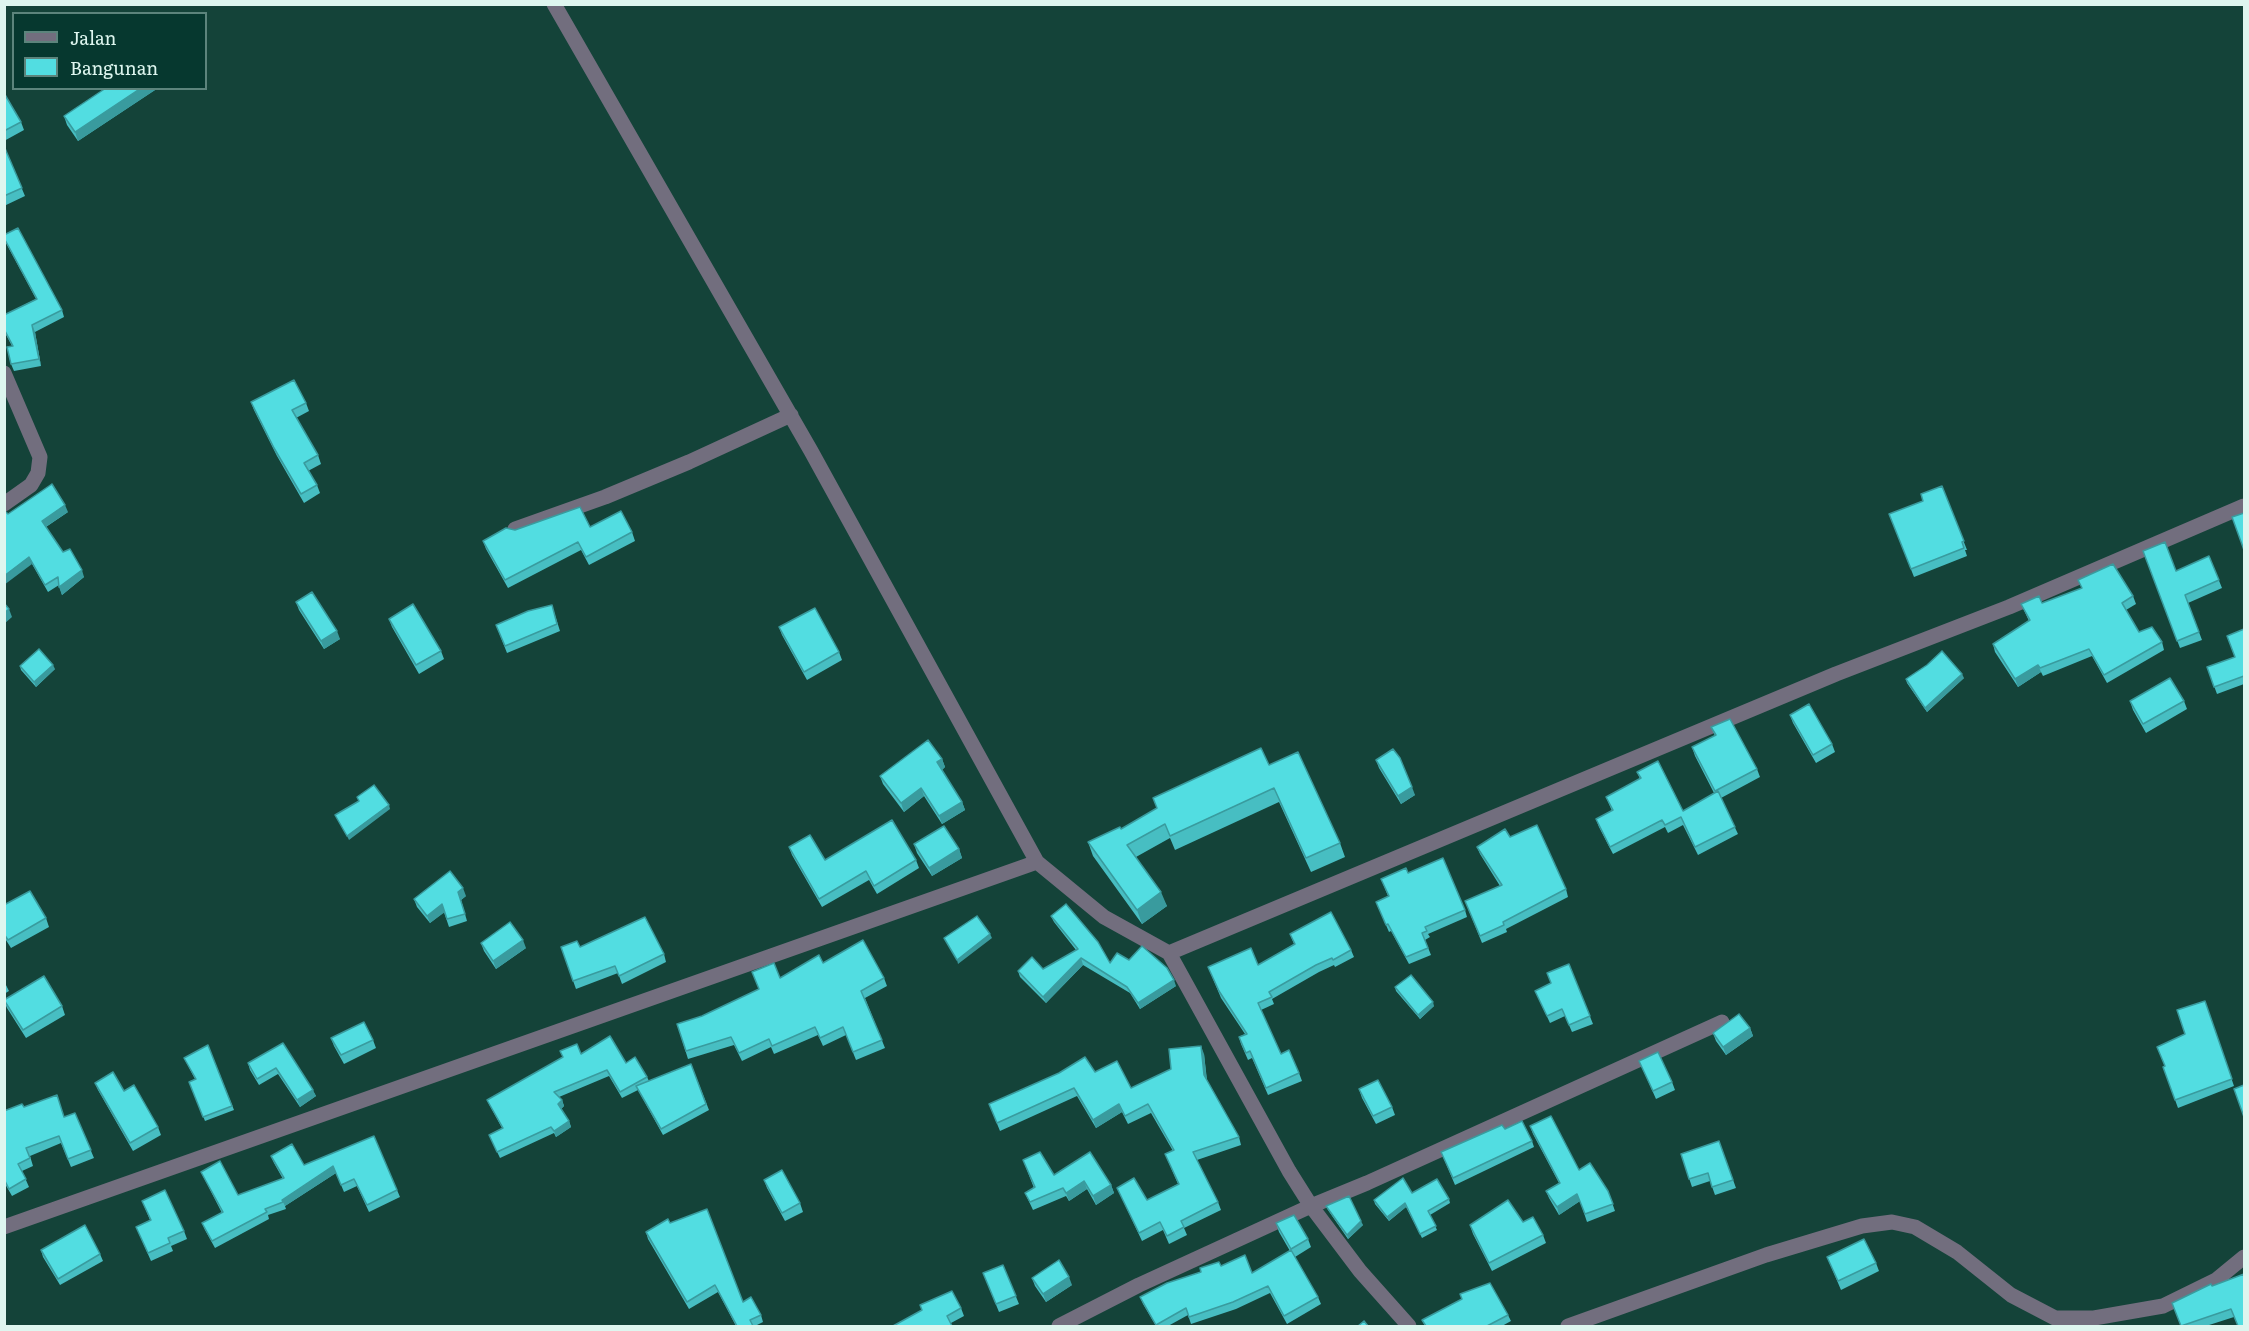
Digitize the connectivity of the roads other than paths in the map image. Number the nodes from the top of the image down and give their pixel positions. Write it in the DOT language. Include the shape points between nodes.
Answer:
graph roads {
  1 [pos="554,4"];
  2 [pos="4,373"];
  3 [pos="791,415"];
  4 [pos="4,504"];
  5 [pos="2244,506"];
  6 [pos="515,529"];
  7 [pos="1037,862"];
  8 [pos="1170,953"];
  9 [pos="1722,1022"];
  10 [pos="1311,1206"];
  11 [pos="4,1227"];
  12 [pos="2244,1257"];
  13 [pos="1059,1326"];
  14 [pos="1408,1326"];
  15 [pos="1568,1326"];
  1 -- 3 [label="street"];
  2 -- 4 [label="street" via="40,457 31,485"];
  3 -- 6 [label="street" via="637,484"];
  3 -- 7 [label="street"];
  5 -- 8 [label="street"];
  7 -- 8 [label="street" via="1104,917"];
  7 -- 11 [label="street"];
  8 -- 10 [label="street"];
  9 -- 10 [label="street"];
  10 -- 13 [label="street"];
  10 -- 14 [label="street"];
  12 -- 15 [label="street" via="2216,1280 2163,1306 2094,1317 2055,1318 2011,1295 1957,1252 1915,1227 1892,1222 1862,1226 1766,1255"];
}
